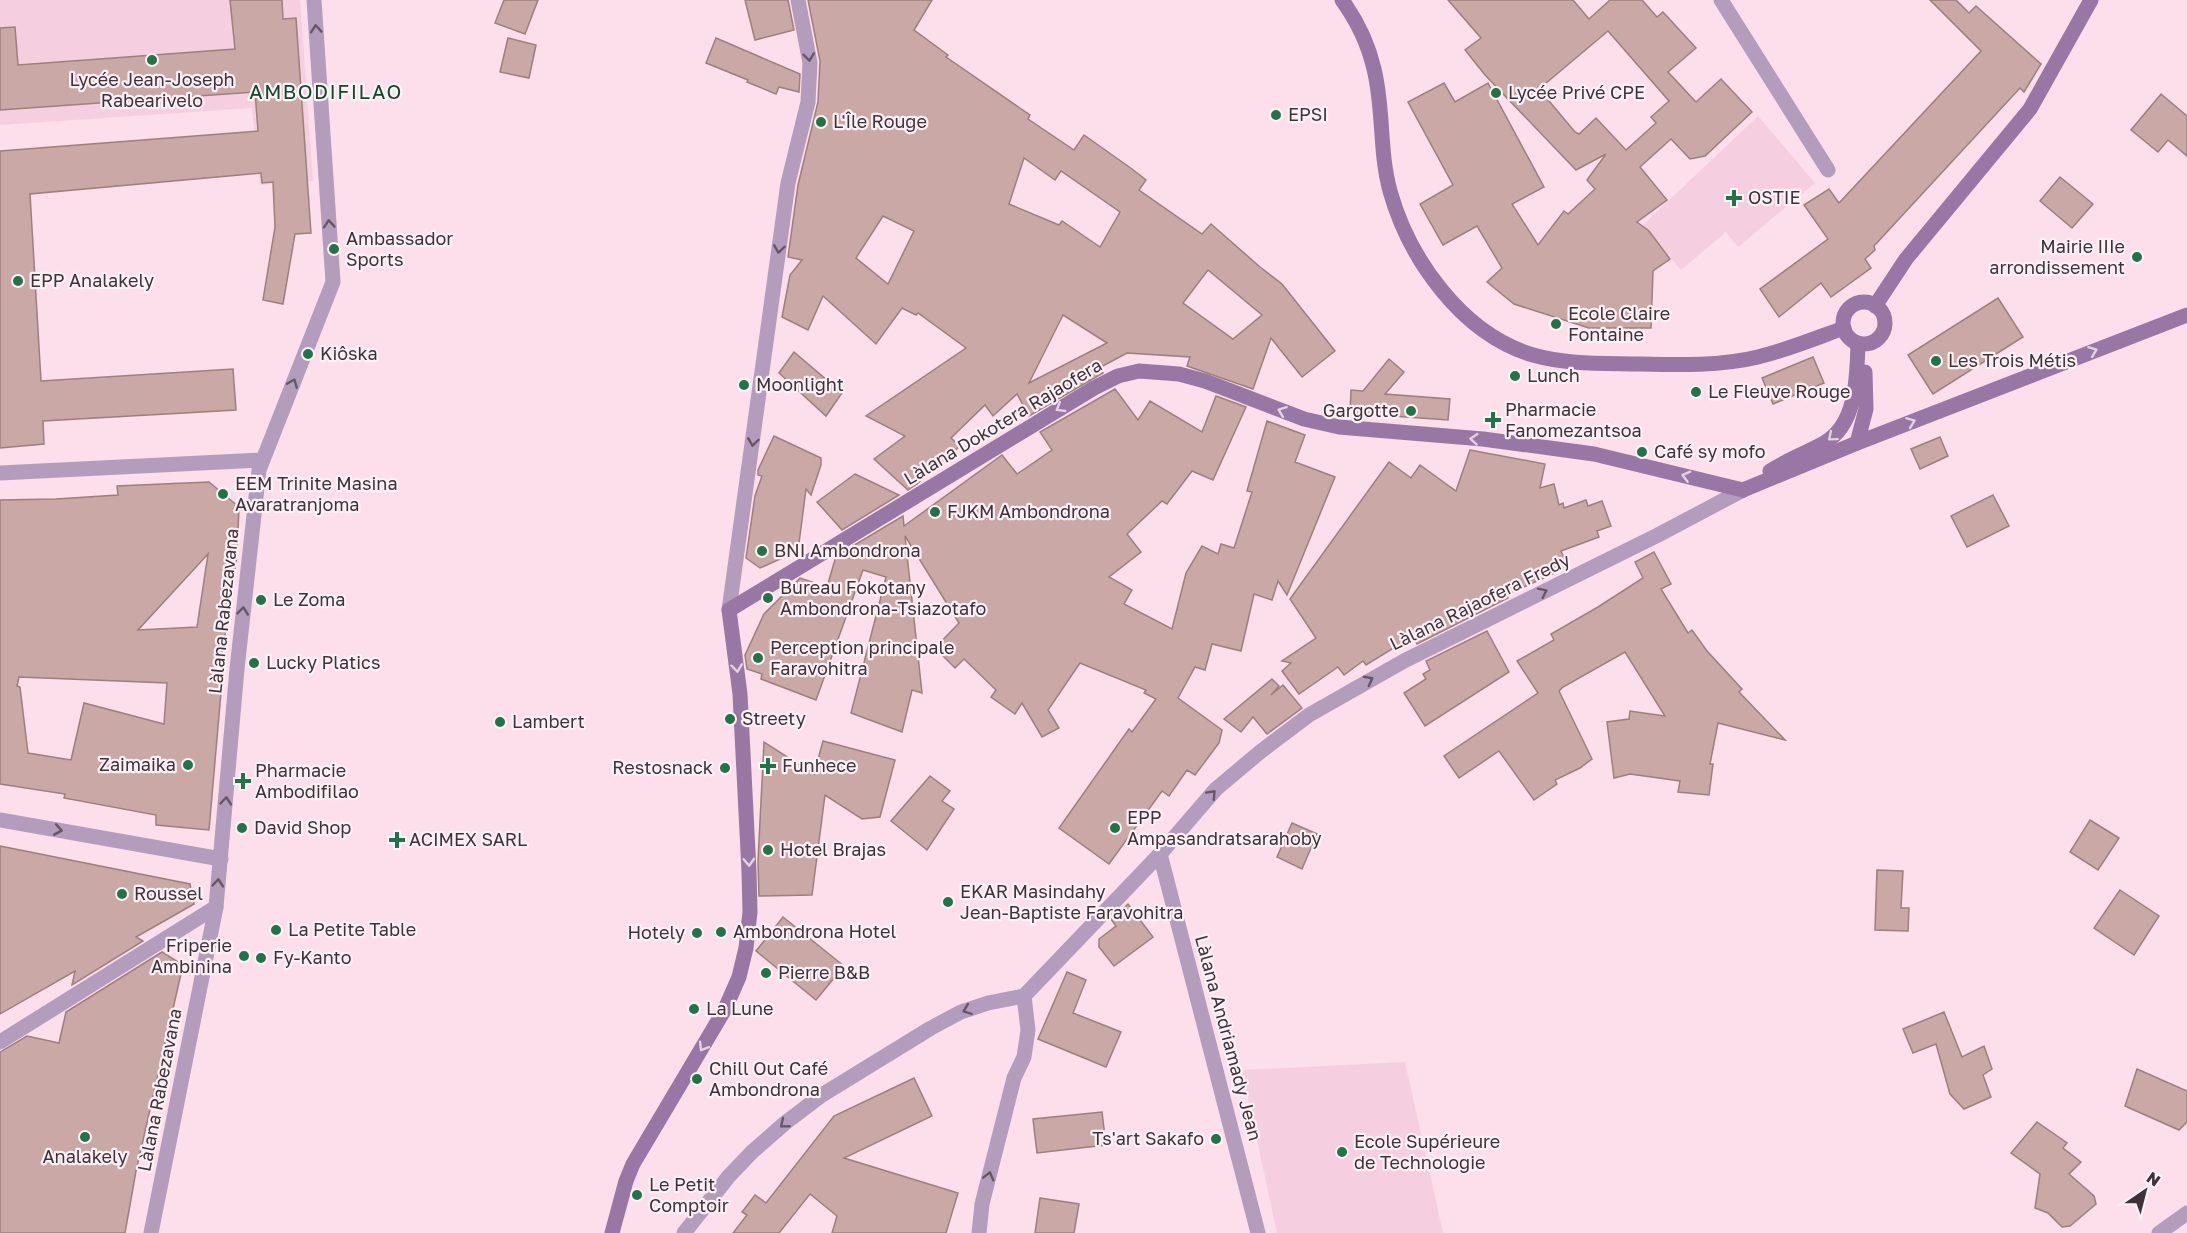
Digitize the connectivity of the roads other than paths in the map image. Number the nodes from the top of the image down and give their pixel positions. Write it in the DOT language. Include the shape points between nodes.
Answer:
graph roads {
  1 [pos="314,0"];
  2 [pos="798,0"];
  3 [pos="1342,0"];
  4 [pos="1720,0"];
  5 [pos="2091,0"];
  6 [pos="1828,170"];
  7 [pos="1875,306"];
  8 [pos="2187,315"];
  9 [pos="1844,328"];
  10 [pos="1861,344"];
  11 [pos="1857,443"];
  12 [pos="262,460"];
  13 [pos="0,473"];
  14 [pos="1743,490"];
  15 [pos="729,610"];
  16 [pos="0,820"];
  17 [pos="1160,854"];
  18 [pos="221,859"];
  19 [pos="216,907"];
  20 [pos="1024,996"];
  21 [pos="0,1042"];
  22 [pos="2187,1213"];
  23 [pos="151,1233"];
  24 [pos="612,1233"];
  25 [pos="684,1233"];
  26 [pos="979,1233"];
  27 [pos="1258,1233"];
  28 [pos="2159,1233"];
  12 -- 1 [label="street, Làlana Rabezavana, one-way" via="333,282"];
  2 -- 15 [label="street, one-way" via="810,63 808,102 788,183"];
  3 -- 9 [label="street" via="1367,42 1389,189 1412,247 1431,278 1454,304 1504,344 1570,362 1683,365 1758,357"];
  4 -- 6 [label="street"];
  5 -- 7 [label="street" via="2030,109 1906,259"];
  7 -- 9 [label="street" via="1855,304 1846,314"];
  7 -- 10 [label="street" via="1884,316 1884,329 1877,340"];
  11 -- 8 [label="street, Làlana Rajaofera Fredy, one-way"];
  9 -- 10 [label="street" via="1852,340"];
  10 -- 11 [label="street" via="1866,409"];
  10 -- 14 [label="street, one-way" via="1857,382 1839,433 1787,460"];
  11 -- 14 [label="street, Làlana Rajaofera Fredy"];
  12 -- 13 [label="street"];
  18 -- 12 [label="street, Làlana Rabezavana, one-way" via="238,657"];
  14 -- 15 [label="street, Làlana Dokotera Rajaofera, one-way" via="1594,454 1339,426 1304,419 1205,381 1179,374 1139,371 1094,388"];
  17 -- 14 [label="street, Làlana Rajaofera Fredy, one-way" via="1216,789 1310,715 1404,661"];
  15 -- 24 [label="street, one-way" via="740,694 749,871 746,948 740,977 725,1009 633,1164"];
  16 -- 18 [label="street, one-way"];
  17 -- 20 [label="street, Làlana Rajaofera Fredy"];
  17 -- 27 [label="street, Làlana Andriamady Jean"];
  19 -- 18 [label="street, Làlana Rabezavana, one-way"];
  19 -- 21 [label="street"];
  19 -- 23 [label="street, Làlana Rabezavana"];
  20 -- 25 [label="street, one-way" via="961,1012 822,1095 752,1152"];
  26 -- 20 [label="street, one-way" via="982,1204 1014,1078 1024,1057 1028,1030"];
  22 -- 28 [label="street"];
}
